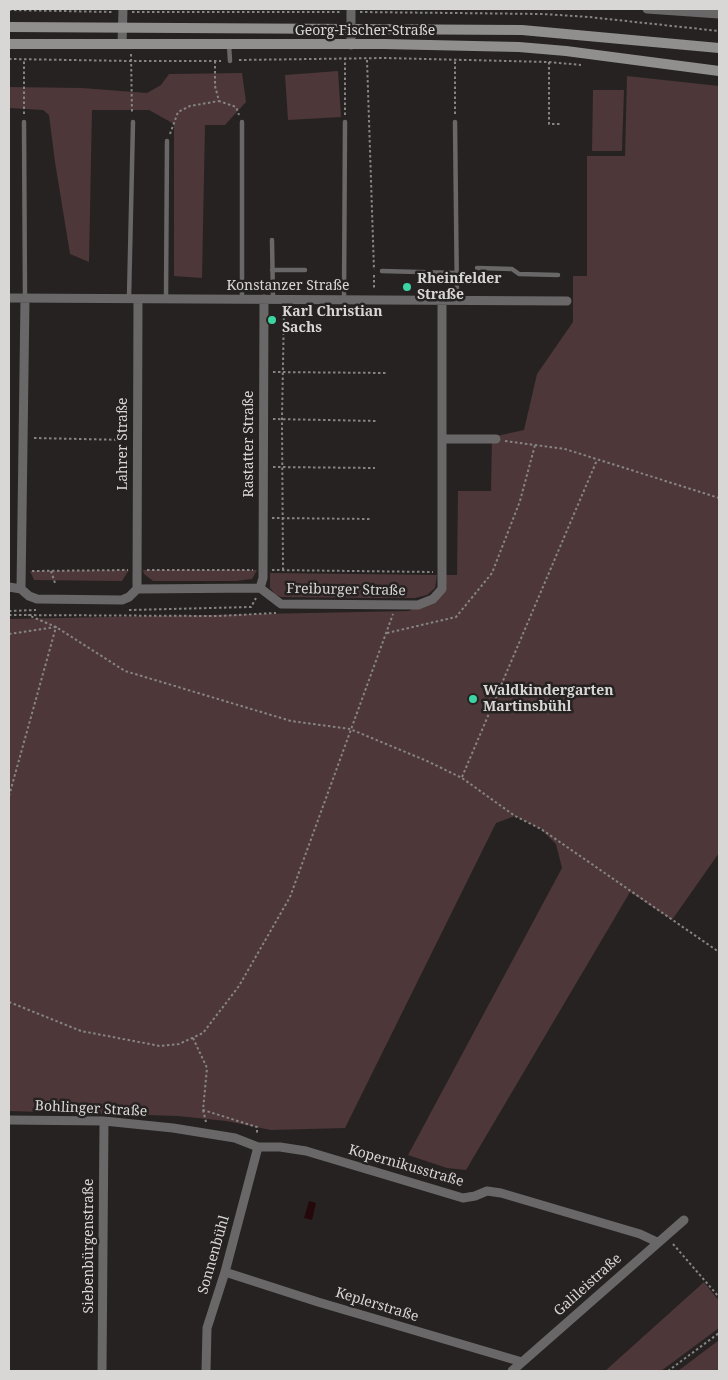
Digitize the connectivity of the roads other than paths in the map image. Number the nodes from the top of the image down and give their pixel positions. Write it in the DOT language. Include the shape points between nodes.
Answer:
graph roads {
  1 [pos="647,9"];
  2 [pos="123,10"];
  3 [pos="351,10"];
  4 [pos="719,14"];
  5 [pos="9,27"];
  6 [pos="123,28"];
  7 [pos="351,29"];
  8 [pos="9,44"];
  9 [pos="126,44"];
  10 [pos="229,45"];
  11 [pos="351,45"];
  12 [pos="719,48"];
  13 [pos="230,60"];
  14 [pos="719,71"];
  15 [pos="24,122"];
  16 [pos="133,122"];
  17 [pos="242,122"];
  18 [pos="345,122"];
  19 [pos="455,122"];
  20 [pos="167,141"];
  21 [pos="272,240"];
  22 [pos="477,268"];
  23 [pos="272,270"];
  24 [pos="305,270"];
  25 [pos="382,271"];
  26 [pos="457,273"];
  27 [pos="558,275"];
  28 [pos="9,298"];
  29 [pos="25,298"];
  30 [pos="133,299"];
  31 [pos="166,299"];
  32 [pos="242,299"];
  33 [pos="269,299"];
  34 [pos="344,300"];
  35 [pos="442,300"];
  36 [pos="457,300"];
  37 [pos="567,301"];
  38 [pos="442,439"];
  39 [pos="496,440"];
  40 [pos="9,587"];
  41 [pos="260,588"];
  42 [pos="21,589"];
  43 [pos="137,589"];
  44 [pos="9,1120"];
  45 [pos="104,1121"];
  46 [pos="173,1128"];
  47 [pos="258,1147"];
  48 [pos="684,1220"];
  49 [pos="657,1242"];
  50 [pos="225,1272"];
  51 [pos="522,1362"];
  52 [pos="102,1371"];
  53 [pos="206,1371"];
  54 [pos="512,1371"];
  1 -- 4 [label="street"];
  2 -- 6 [label="street"];
  3 -- 7 [label="street"];
  5 -- 6 [label="main road, Georg-Fischer-Straße"];
  6 -- 7 [label="main road, Georg-Fischer-Straße"];
  6 -- 9 [label="street"];
  7 -- 11 [label="street"];
  7 -- 12 [label="main road, Georg-Fischer-Straße" via="522,30"];
  8 -- 9 [label="main road, Georg-Fischer-Straße"];
  9 -- 10 [label="main road, Georg-Fischer-Straße"];
  10 -- 11 [label="main road, Georg-Fischer-Straße"];
  10 -- 13 [label="lane"];
  11 -- 14 [label="main road, Georg-Fischer-Straße" via="519,47"];
  15 -- 29 [label="lane"];
  16 -- 30 [label="lane"];
  17 -- 32 [label="lane"];
  18 -- 34 [label="lane"];
  19 -- 26 [label="lane"];
  20 -- 31 [label="lane"];
  21 -- 23 [label="lane"];
  22 -- 27 [label="lane"];
  23 -- 24 [label="lane"];
  23 -- 33 [label="lane"];
  25 -- 26 [label="lane"];
  26 -- 36 [label="lane"];
  28 -- 29 [label="street, Konstanzer Straße"];
  29 -- 30 [label="street, Konstanzer Straße"];
  29 -- 42 [label="street"];
  30 -- 31 [label="street, Konstanzer Straße"];
  30 -- 43 [label="street, Lahrer Straße"];
  31 -- 32 [label="street, Konstanzer Straße"];
  32 -- 33 [label="street, Konstanzer Straße"];
  33 -- 34 [label="street, Konstanzer Straße"];
  33 -- 41 [label="street, Rastatter Straße" via="263,372 263,578"];
  34 -- 35 [label="street, Konstanzer Straße"];
  35 -- 36 [label="street, Konstanzer Straße"];
  35 -- 38 [label="street"];
  36 -- 37 [label="street, Konstanzer Straße"];
  38 -- 39 [label="street"];
  38 -- 41 [label="street, Freiburger Straße" via="442,589 433,599 418,605 281,604"];
  40 -- 42 [label="street"];
  41 -- 43 [label="street"];
  42 -- 43 [label="street" via="37,599 122,600"];
  44 -- 45 [label="street, Bohlinger Straße"];
  45 -- 46 [label="street, Bohlinger Straße"];
  45 -- 52 [label="street, Siebenbürgenstraße"];
  46 -- 47 [label="street, Kopernikusstraße" via="235,1138"];
  47 -- 49 [label="street, Kopernikusstraße" via="306,1150 463,1198 487,1191 500,1193 640,1234"];
  47 -- 50 [label="street, Sonnenbühl"];
  48 -- 49 [label="street, Galileistraße"];
  49 -- 51 [label="street, Galileistraße"];
  50 -- 51 [label="street, Keplerstraße"];
  50 -- 53 [label="street, Sonnenbühl" via="207,1328"];
  51 -- 54 [label="street, Galileistraße"];
}
